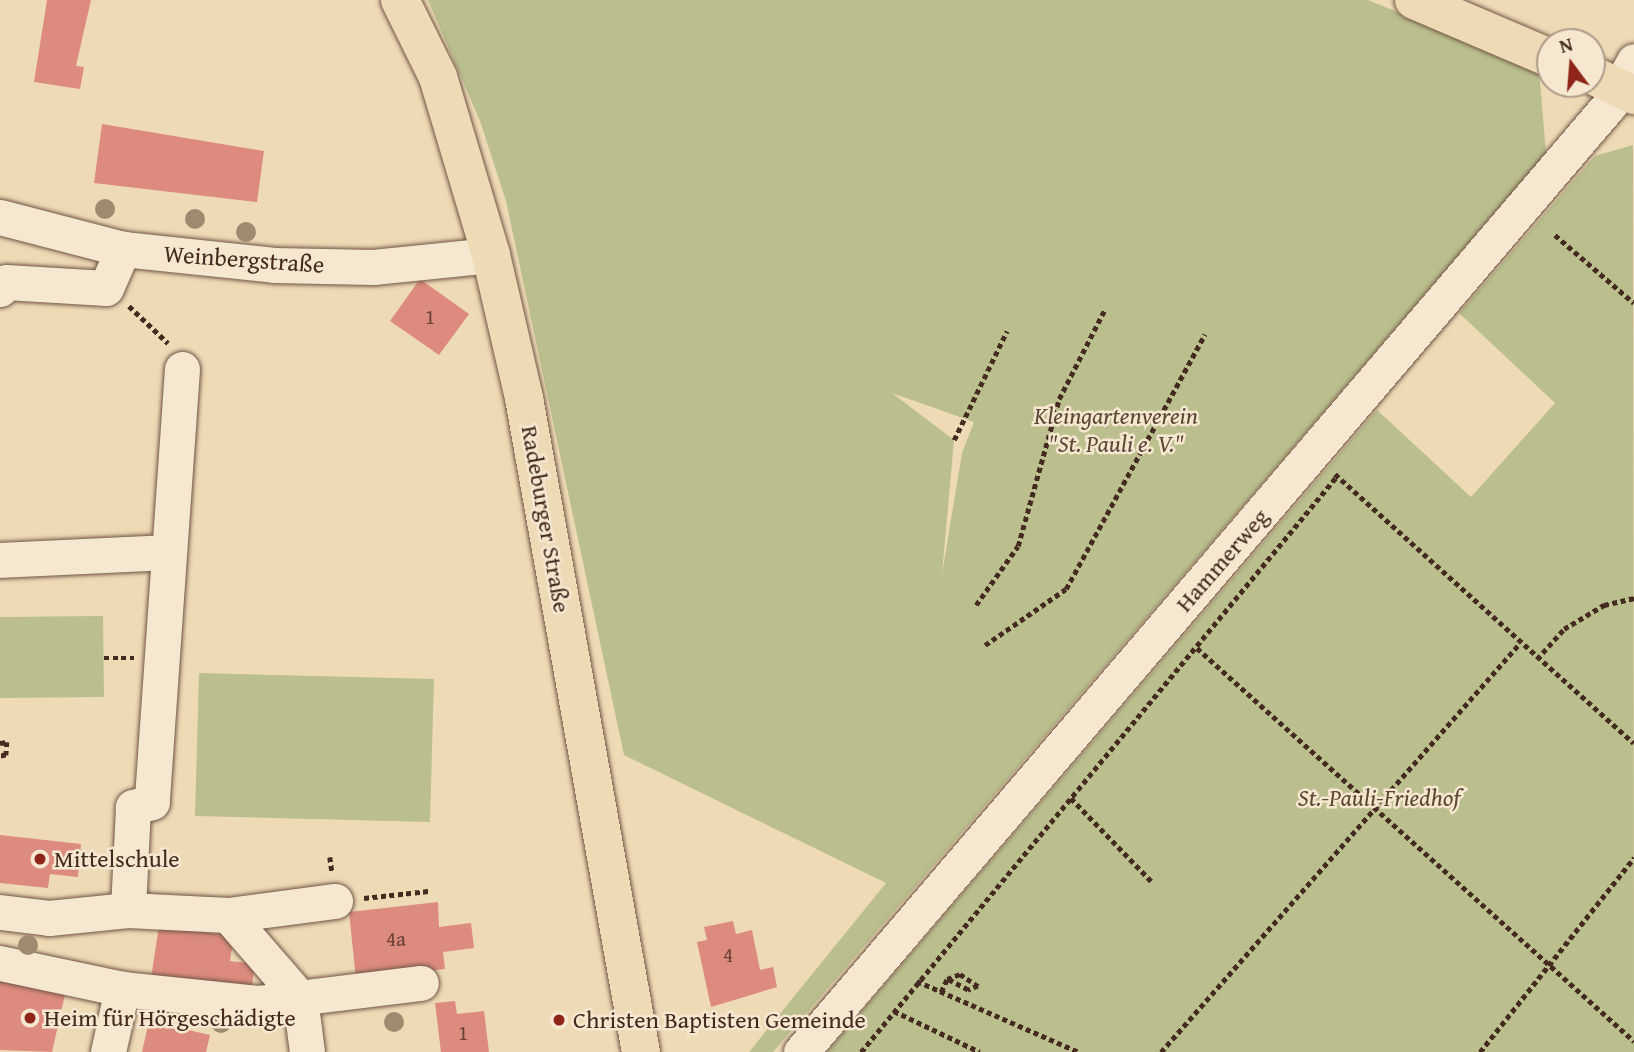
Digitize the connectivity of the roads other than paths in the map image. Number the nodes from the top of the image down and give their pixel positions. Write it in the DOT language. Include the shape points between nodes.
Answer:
graph roads {
  1 [pos="400,0"];
  2 [pos="1414,0"];
  3 [pos="1536,52"];
  4 [pos="1620,80"];
  5 [pos="0,217"];
  6 [pos="123,249"];
  7 [pos="491,255"];
  8 [pos="0,289"];
  9 [pos="182,369"];
  10 [pos="167,552"];
  11 [pos="0,561"];
  12 [pos="335,901"];
  13 [pos="128,910"];
  14 [pos="0,912"];
  15 [pos="228,915"];
  16 [pos="0,962"];
  17 [pos="421,983"];
  18 [pos="122,989"];
  19 [pos="300,998"];
  20 [pos="108,1052"];
  21 [pos="307,1052"];
  22 [pos="640,1052"];
  23 [pos="801,1052"];
  1 -- 7 [label="main road, Radeburger Straße" via="438,77"];
  2 -- 3 [label="main road"];
  4 -- 23 [label="street, Hammerweg"];
  5 -- 6 [label="street, Weinbergstraße"];
  6 -- 7 [label="street, Weinbergstraße" via="360,267"];
  6 -- 8 [label="street" via="106,288 6,282"];
  7 -- 22 [label="main road, Radeburger Straße" via="526,411"];
  9 -- 10 [label="street"];
  10 -- 11 [label="street"];
  10 -- 13 [label="street" via="152,802 134,807"];
  12 -- 15 [label="street"];
  13 -- 14 [label="street" via="49,918"];
  13 -- 15 [label="street"];
  15 -- 19 [label="street"];
  16 -- 18 [label="street"];
  17 -- 19 [label="street"];
  18 -- 19 [label="street" via="257,1003"];
  18 -- 20 [label="street"];
  19 -- 21 [label="street"];
}
